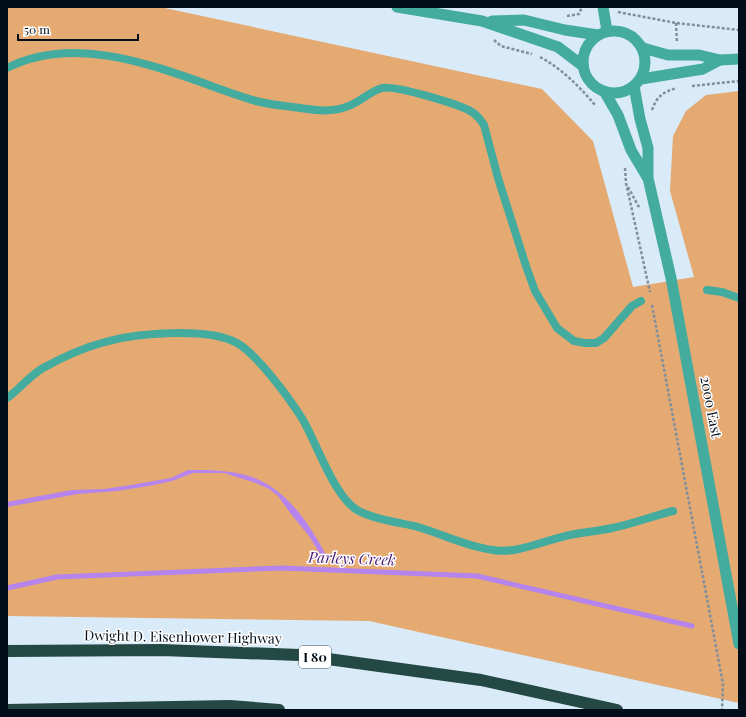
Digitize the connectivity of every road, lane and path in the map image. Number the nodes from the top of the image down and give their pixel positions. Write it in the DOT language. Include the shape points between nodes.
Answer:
graph roads {
  1 [pos="397,7"];
  2 [pos="582,7"];
  3 [pos="603,7"];
  4 [pos="615,8"];
  5 [pos="568,16"];
  6 [pos="482,21"];
  7 [pos="676,23"];
  8 [pos="739,30"];
  9 [pos="602,33"];
  10 [pos="501,46"];
  11 [pos="643,48"];
  12 [pos="678,49"];
  13 [pos="739,59"];
  14 [pos="720,60"];
  15 [pos="583,66"];
  16 [pos="7,68"];
  17 [pos="739,81"];
  18 [pos="637,82"];
  19 [pos="689,86"];
  20 [pos="681,87"];
  21 [pos="604,91"];
  22 [pos="598,108"];
  23 [pos="652,113"];
  24 [pos="623,163"];
  25 [pos="648,178"];
  26 [pos="707,290"];
  27 [pos="739,298"];
  28 [pos="641,302"];
  29 [pos="7,398"];
  30 [pos="673,511"];
  31 [pos="739,644"];
  32 [pos="7,651"];
  33 [pos="7,710"];
  34 [pos="279,710"];
  35 [pos="617,710"];
  36 [pos="722,710"];
  1 -- 6 [label="street"];
  2 -- 5 [label="path" via="579,14"];
  3 -- 9 [label="street"];
  4 -- 7 [label="path" via="618,13"];
  6 -- 9 [label="street" via="524,20 564,30"];
  6 -- 15 [label="street" via="558,47"];
  7 -- 8 [label="path"];
  7 -- 12 [label="path"];
  9 -- 11 [label="street" via="618,30 628,33 637,39"];
  9 -- 15 [label="street" via="590,41 582,60"];
  10 -- 22 [label="path" via="538,55 553,64"];
  11 -- 14 [label="street" via="668,55 699,55"];
  11 -- 18 [label="street" via="646,58 645,69"];
  13 -- 14 [label="street"];
  14 -- 18 [label="street" via="702,69"];
  15 -- 21 [label="street" via="588,79 595,87"];
  16 -- 28 [label="lane" via="48,55 77,52 110,56 201,82 244,98 293,107 329,111 341,109 382,88 393,88 429,96 471,111 480,117 484,124 526,266 535,291 556,328 574,341 596,343 604,338 632,306"];
  17 -- 19 [label="path"];
  18 -- 21 [label="street" via="624,91"];
  18 -- 25 [label="street, 2000 East" via="640,119 648,148"];
  20 -- 23 [label="path" via="660,95 652,108"];
  21 -- 25 [label="street, 2000 East"];
  24 -- 36 [label="path" via="650,291 723,684"];
  25 -- 31 [label="street, 2000 East" via="672,278"];
  26 -- 27 [label="lane"];
  29 -- 30 [label="lane" via="42,368 105,342 169,333 215,336 234,341 260,363 303,420 342,494 359,511 494,551 510,551"];
  32 -- 35 [label="highway, Dwight D. Eisenhower Highway / I 80" via="162,650 299,655 481,680"];
  33 -- 34 [label="highway" via="230,706"];
}
